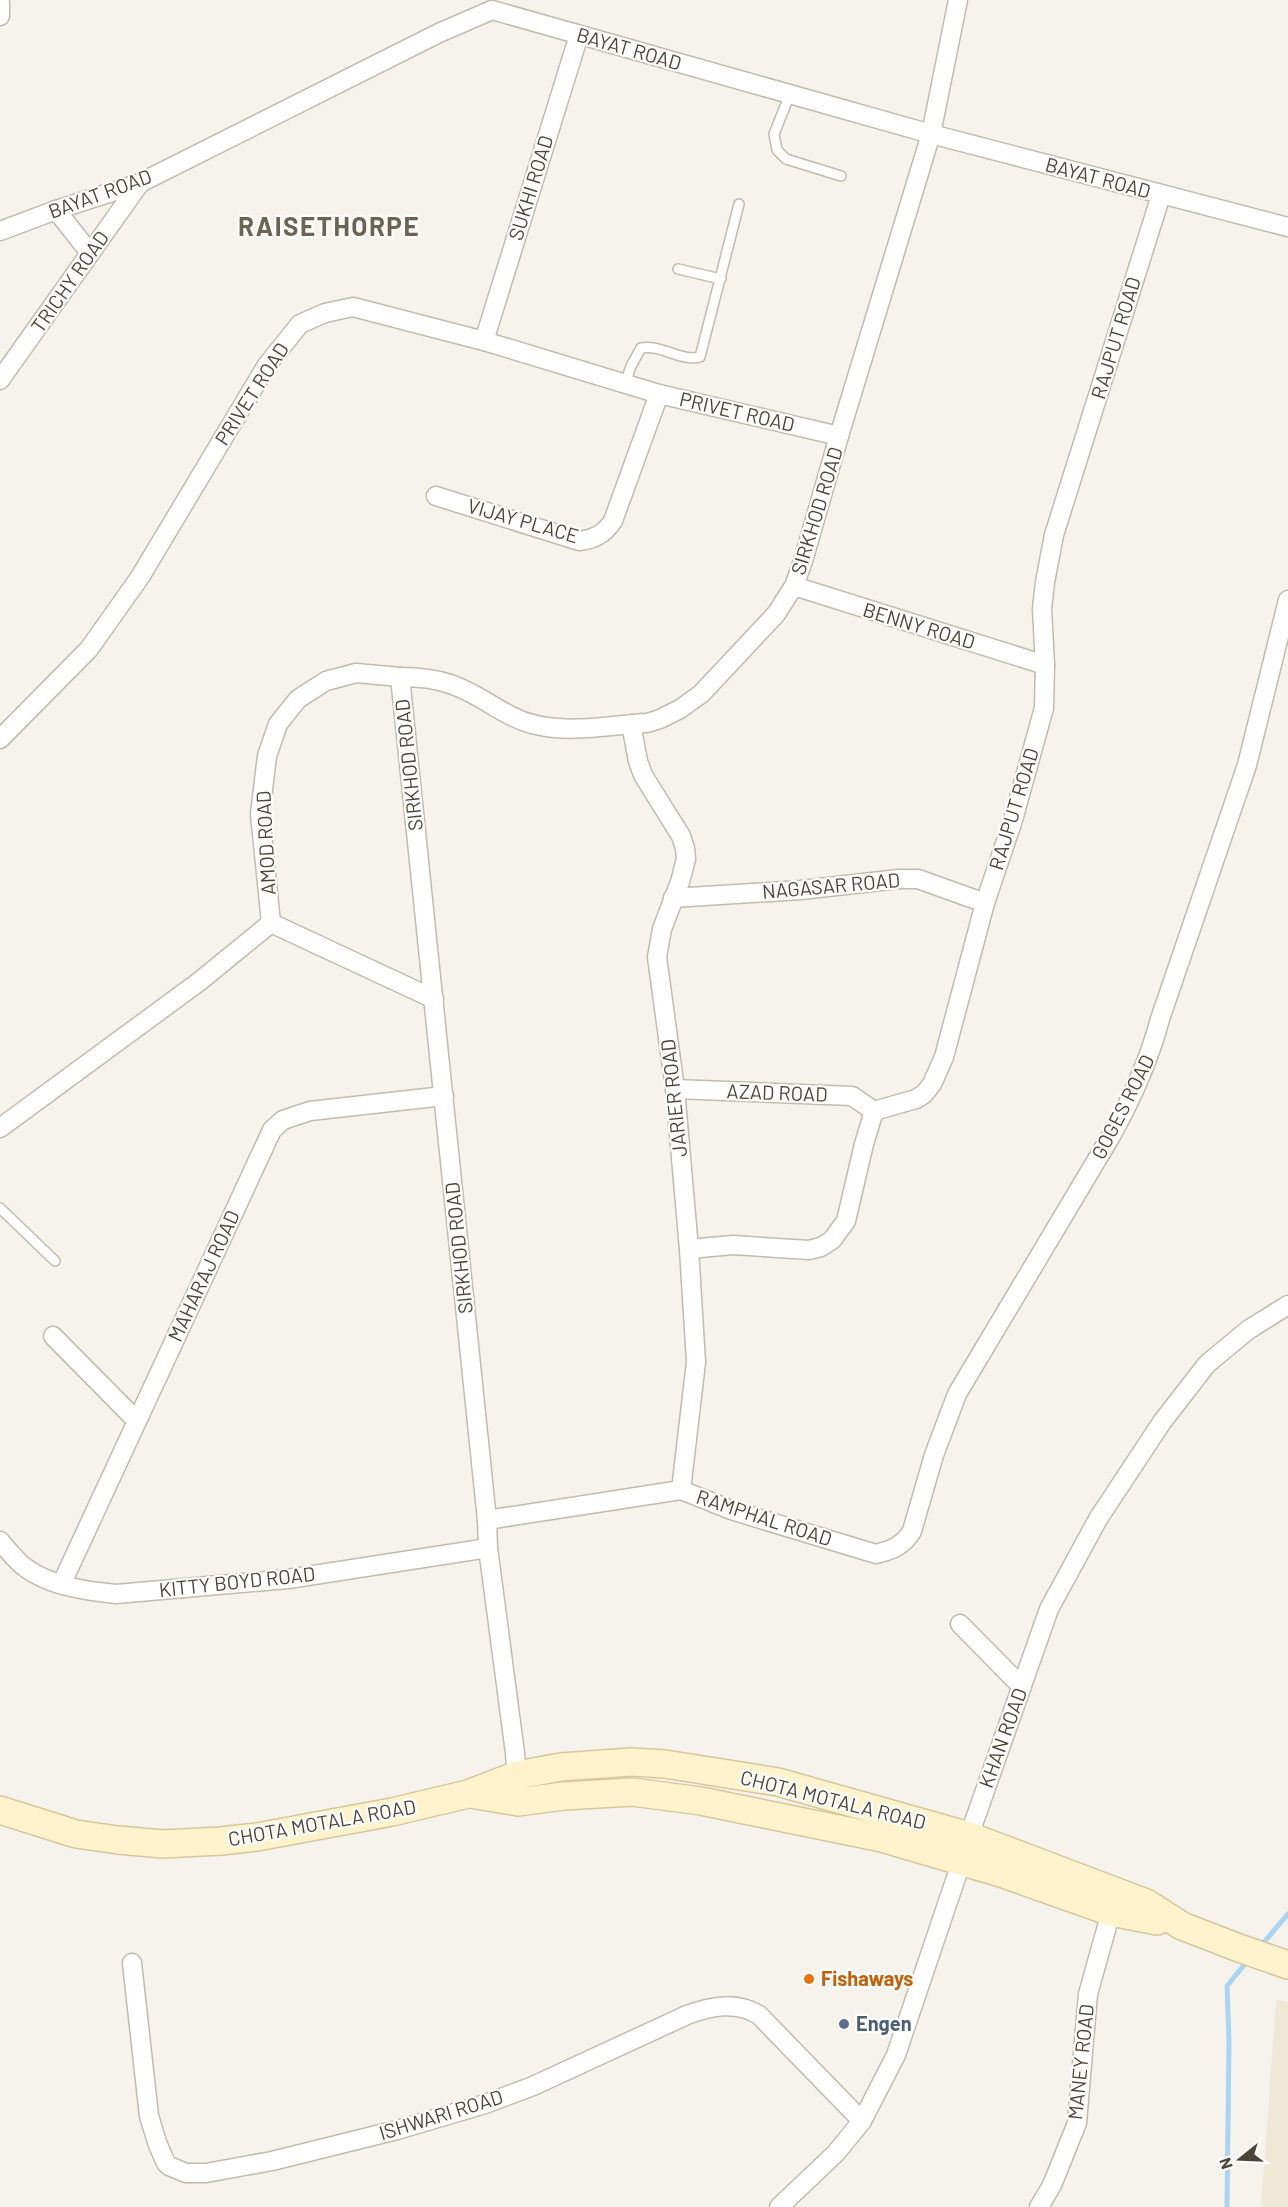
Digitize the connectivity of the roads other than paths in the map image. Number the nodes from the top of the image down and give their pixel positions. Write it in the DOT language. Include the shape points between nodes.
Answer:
graph roads {
  1 [pos="958,0"];
  2 [pos="0,3"];
  3 [pos="489,5"];
  4 [pos="0,16"];
  5 [pos="579,35"];
  6 [pos="789,94"];
  7 [pos="932,134"];
  8 [pos="841,176"];
  9 [pos="140,183"];
  10 [pos="1161,195"];
  11 [pos="739,204"];
  12 [pos="56,210"];
  13 [pos="1288,227"];
  14 [pos="0,231"];
  15 [pos="90,253"];
  16 [pos="678,269"];
  17 [pos="721,279"];
  18 [pos="484,341"];
  19 [pos="0,380"];
  20 [pos="625,384"];
  21 [pos="659,394"];
  22 [pos="839,436"];
  23 [pos="436,496"];
  24 [pos="794,586"];
  25 [pos="1288,600"];
  26 [pos="1045,665"];
  27 [pos="400,677"];
  28 [pos="631,724"];
  29 [pos="0,739"];
  30 [pos="673,898"];
  31 [pos="985,903"];
  32 [pos="271,923"];
  33 [pos="434,999"];
  34 [pos="675,1089"];
  35 [pos="444,1096"];
  36 [pos="874,1112"];
  37 [pos="0,1128"];
  38 [pos="0,1208"];
  39 [pos="689,1249"];
  40 [pos="55,1262"];
  41 [pos="1288,1305"];
  42 [pos="53,1336"];
  43 [pos="137,1421"];
  44 [pos="681,1490"];
  45 [pos="487,1520"];
  46 [pos="0,1541"];
  47 [pos="897,1547"];
  48 [pos="488,1548"];
  49 [pos="62,1583"];
  50 [pos="960,1624"];
  51 [pos="1022,1686"];
  52 [pos="517,1789"];
  53 [pos="0,1810"];
  54 [pos="969,1836"];
  55 [pos="961,1863"];
  56 [pos="1111,1912"];
  57 [pos="1182,1926"];
  58 [pos="132,1963"];
  59 [pos="1288,1965"];
  60 [pos="862,2121"];
  61 [pos="778,2207"];
  62 [pos="1039,2207"];
  1 -- 7 [label="street, SIRKHOD ROAD"];
  2 -- 4 [label="street"];
  3 -- 5 [label="street, BAYAT ROAD"];
  3 -- 9 [label="street, BAYAT ROAD"];
  5 -- 6 [label="street, BAYAT ROAD"];
  5 -- 18 [label="street, SUKHI ROAD"];
  6 -- 7 [label="street, BAYAT ROAD"];
  6 -- 8 [label="lane" via="774,134 777,150 786,159"];
  7 -- 10 [label="street, BAYAT ROAD"];
  7 -- 22 [label="street, SIRKHOD ROAD"];
  9 -- 12 [label="street, BAYAT ROAD"];
  9 -- 15 [label="street, TRICHY ROAD"];
  10 -- 13 [label="street, BAYAT ROAD"];
  10 -- 26 [label="street, RAJPUT ROAD" via="1054,535 1042,609"];
  11 -- 17 [label="lane"];
  12 -- 14 [label="street, BAYAT ROAD"];
  12 -- 15 [label="street"];
  15 -- 19 [label="street, TRICHY ROAD"];
  16 -- 17 [label="lane"];
  17 -- 20 [label="lane" via="700,357 693,359 641,348"];
  18 -- 20 [label="street, PRIVET ROAD"];
  18 -- 29 [label="street, PRIVET ROAD" via="354,307 300,324 267,365 140,577 89,649"];
  20 -- 21 [label="street, PRIVET ROAD"];
  21 -- 22 [label="street, PRIVET ROAD"];
  21 -- 23 [label="street, VIJAY PLACE" via="613,521 597,537 579,540"];
  22 -- 24 [label="street, SIRKHOD ROAD"];
  24 -- 26 [label="street, BENNY ROAD"];
  24 -- 28 [label="street, SIRKHOD ROAD" via="776,614 701,694 660,719"];
  25 -- 47 [label="street, GOGES ROAD" via="1247,765 1152,1049 1116,1127 957,1394 912,1531"];
  26 -- 31 [label="street, RAJPUT ROAD" via="1044,708"];
  27 -- 28 [label="street, SIRKHOD ROAD" via="452,684 529,723 555,729"];
  27 -- 32 [label="street, AMOD ROAD" via="356,674 326,681 298,699 278,724 267,756 260,814"];
  27 -- 33 [label="street, SIRKHOD ROAD"];
  28 -- 30 [label="street, JARIER ROAD" via="643,775 685,848 686,859"];
  30 -- 31 [label="street, NAGASAR ROAD" via="918,879"];
  30 -- 34 [label="street, JARIER ROAD" via="657,957"];
  31 -- 36 [label="street, RAJPUT ROAD" via="944,1057 932,1084 916,1099"];
  32 -- 33 [label="street, AMOD ROAD"];
  32 -- 37 [label="street, AMOD ROAD" via="200,981"];
  33 -- 35 [label="street, SIRKHOD ROAD"];
  34 -- 36 [label="street, AZAD ROAD" via="852,1096"];
  34 -- 39 [label="street, JARIER ROAD"];
  35 -- 43 [label="street, MAHARAJ ROAD" via="310,1111 283,1120 272,1130"];
  35 -- 45 [label="street, SIRKHOD ROAD"];
  36 -- 39 [label="street" via="846,1221 832,1240 809,1250 733,1245"];
  38 -- 40 [label="lane"];
  39 -- 44 [label="street, JARIER ROAD" via="696,1362"];
  41 -- 51 [label="street, KHAN ROAD" via="1248,1330 1207,1364 1162,1422 1098,1519 1049,1609"];
  42 -- 43 [label="street"];
  43 -- 49 [label="street, MAHARAJ ROAD"];
  44 -- 45 [label="street, RAMPHAL ROAD"];
  44 -- 47 [label="street, RAMPHAL ROAD" via="731,1510 876,1554"];
  45 -- 48 [label="street, SIRKHOD ROAD"];
  46 -- 49 [label="street, KITTY BOYD ROAD" via="25,1568"];
  48 -- 49 [label="street, KITTY BOYD ROAD" via="288,1579 197,1588 116,1594"];
  48 -- 52 [label="street, SIRKHOD ROAD"];
  50 -- 51 [label="street"];
  51 -- 54 [label="street, KHAN ROAD"];
  52 -- 53 [label="street, CHOTA MOTALA ROAD" via="468,1794 257,1838 163,1844 76,1834"];
  52 -- 54 [label="street, CHOTA MOTALA ROAD" via="561,1767 665,1764 778,1782"];
  52 -- 55 [label="street, CHOTA MOTALA ROAD" via="564,1796 632,1792 700,1801 882,1838"];
  54 -- 55 [label="street, KHAN ROAD"];
  54 -- 57 [label="street, CHOTA MOTALA ROAD" via="1146,1904"];
  55 -- 56 [label="street, CHOTA MOTALA ROAD"];
  55 -- 60 [label="street, KHAN ROAD" via="896,2055"];
  56 -- 57 [label="street, CHOTA MOTALA ROAD"];
  56 -- 62 [label="street, MANEY ROAD" via="1089,1994 1077,2123"];
  57 -- 59 [label="street, CHOTA MOTALA ROAD"];
  58 -- 60 [label="street, ISHWARI ROAD" via="149,2116 166,2163 186,2173 272,2161 485,2104 687,2015 723,2006 748,2009 759,2016"];
  60 -- 61 [label="street, KHAN ROAD" via="836,2152"];
}
